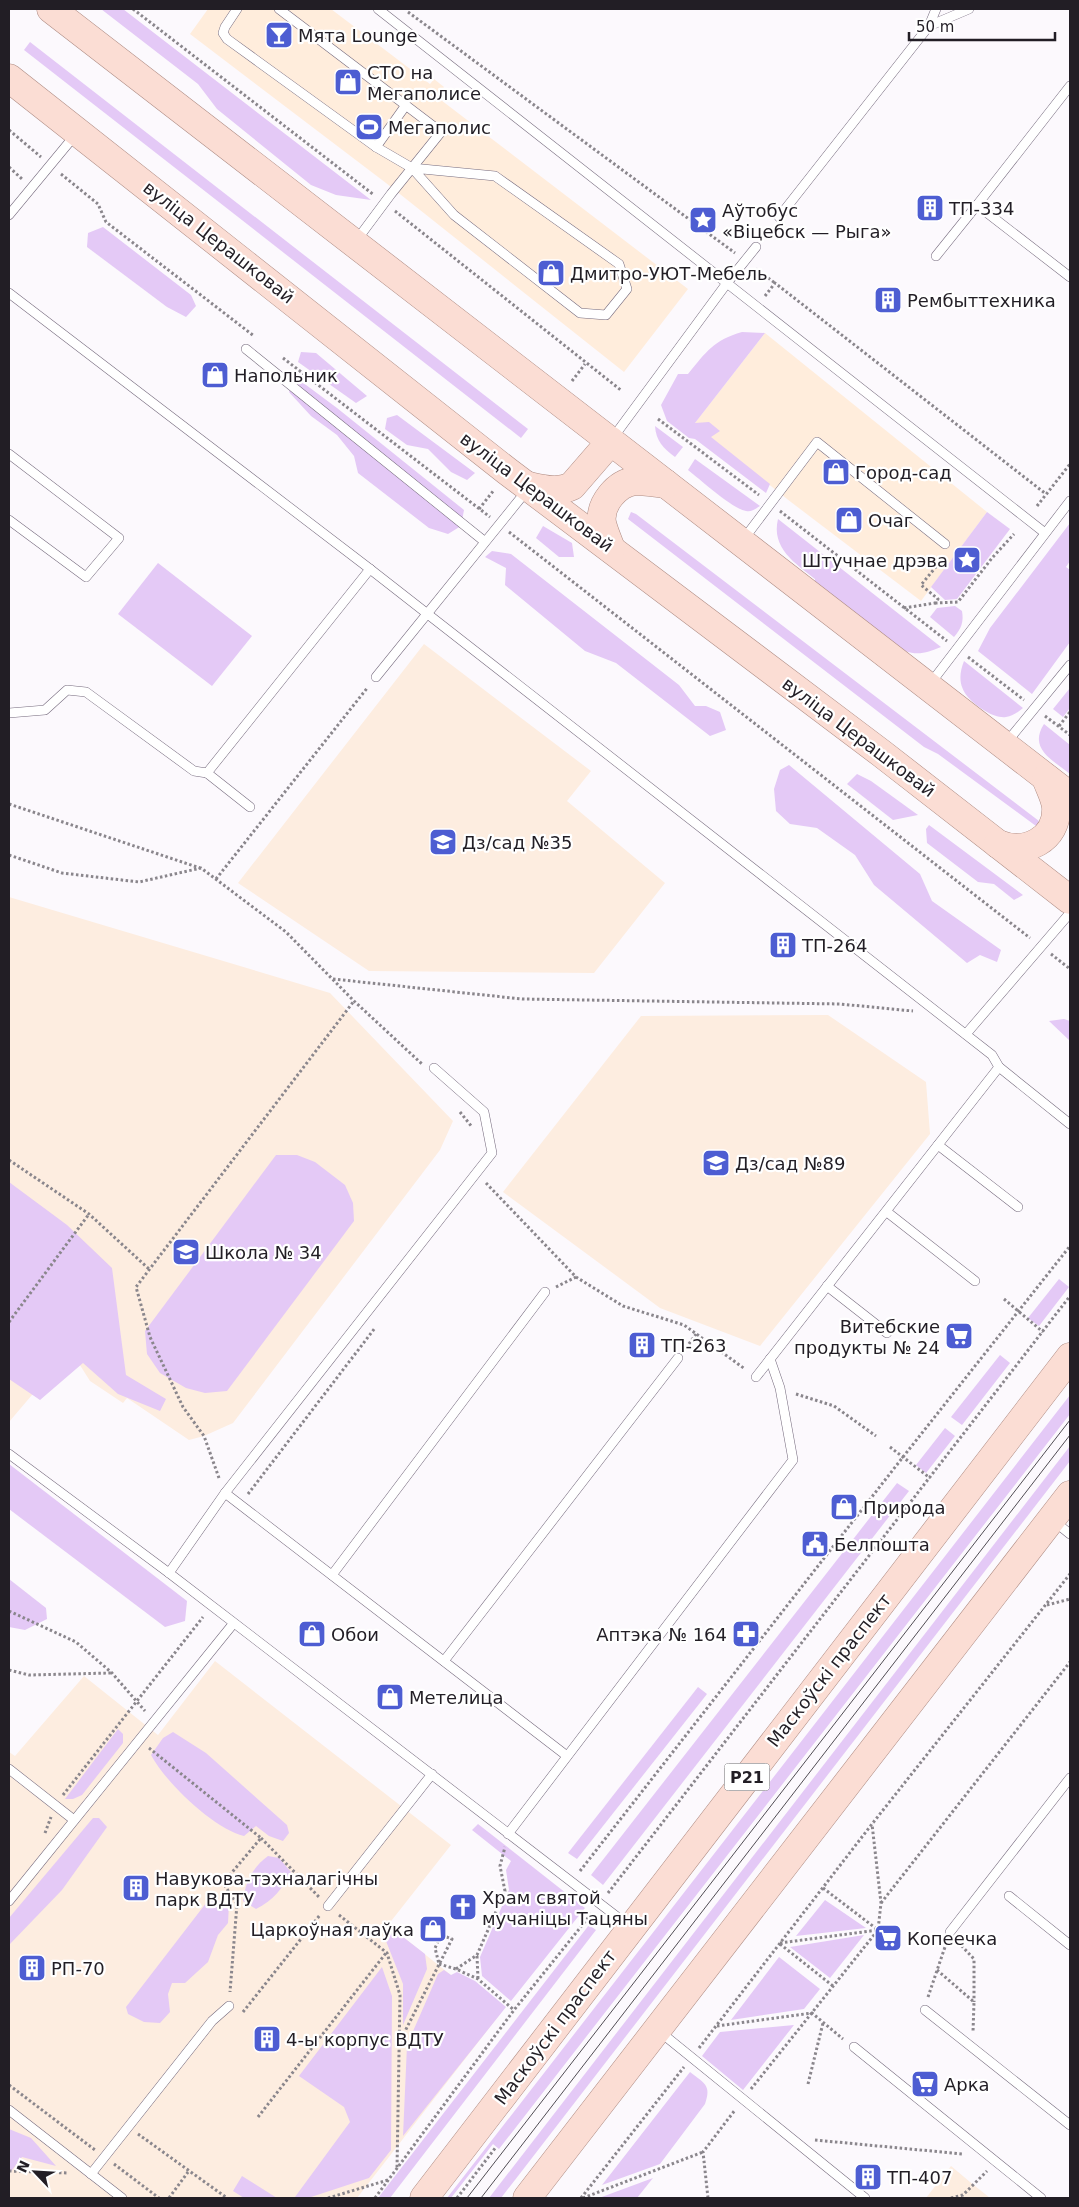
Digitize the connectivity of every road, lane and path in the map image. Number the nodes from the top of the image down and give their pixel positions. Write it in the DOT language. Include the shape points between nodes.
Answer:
graph roads {
  1 [pos="51,9"];
  2 [pos="133,9"];
  3 [pos="237,9"];
  4 [pos="279,9"];
  5 [pos="378,9"];
  6 [pos="403,9"];
  7 [pos="936,9"];
  8 [pos="969,9"];
  9 [pos="928,26"];
  10 [pos="9,78"];
  11 [pos="1070,86"];
  12 [pos="406,105"];
  13 [pos="9,130"];
  14 [pos="78,132"];
  15 [pos="376,147"];
  16 [pos="50,165"];
  17 [pos="9,167"];
  18 [pos="412,168"];
  19 [pos="16,174"];
  20 [pos="384,202"];
  21 [pos="977,205"];
  22 [pos="9,215"];
  23 [pos="779,217"];
  24 [pos="354,243"];
  25 [pos="756,247"];
  26 [pos="936,256"];
  27 [pos="744,261"];
  28 [pos="1070,277"];
  29 [pos="726,283"];
  30 [pos="775,283"];
  31 [pos="9,293"];
  32 [pos="757,307"];
  33 [pos="262,342"];
  34 [pos="246,349"];
  35 [pos="277,354"];
  36 [pos="585,364"];
  37 [pos="572,381"];
  38 [pos="622,391"];
  39 [pos="658,419"];
  40 [pos="611,440"];
  41 [pos="9,454"];
  42 [pos="1070,464"];
  43 [pos="666,484"];
  44 [pos="496,486"];
  45 [pos="529,486"];
  46 [pos="1046,494"];
  47 [pos="1070,501"];
  48 [pos="771,504"];
  49 [pos="1037,506"];
  50 [pos="479,510"];
  51 [pos="9,520"];
  52 [pos="498,524"];
  53 [pos="583,528"];
  54 [pos="1045,533"];
  55 [pos="1014,534"];
  56 [pos="484,541"];
  57 [pos="741,542"];
  58 [pos="945,544"];
  59 [pos="611,549"];
  60 [pos="370,569"];
  61 [pos="935,603"];
  62 [pos="904,608"];
  63 [pos="426,614"];
  64 [pos="958,649"];
  65 [pos="1070,665"];
  66 [pos="376,677"];
  67 [pos="928,686"];
  68 [pos="1035,708"];
  69 [pos="1070,712"];
  70 [pos="9,713"];
  71 [pos="1059,726"];
  72 [pos="1070,735"];
  73 [pos="1004,745"];
  74 [pos="207,773"];
  75 [pos="1046,778"];
  76 [pos="1070,796"];
  77 [pos="9,804"];
  78 [pos="250,807"];
  79 [pos="1070,829"];
  80 [pos="998,844"];
  81 [pos="9,855"];
  82 [pos="202,868"];
  83 [pos="216,879"];
  84 [pos="1067,902"];
  85 [pos="1041,946"];
  86 [pos="1070,969"];
  87 [pos="333,979"];
  88 [pos="354,1001"];
  89 [pos="941,1014"];
  90 [pos="966,1034"];
  91 [pos="999,1067"];
  92 [pos="430,1068"];
  93 [pos="456,1106"];
  94 [pos="1070,1124"];
  95 [pos="938,1145"];
  96 [pos="492,1153"];
  97 [pos="9,1160"];
  98 [pos="486,1183"];
  99 [pos="480,1191"];
  100 [pos="1018,1207"];
  101 [pos="887,1212"];
  102 [pos="90,1214"];
  103 [pos="1070,1246"];
  104 [pos="149,1269"];
  105 [pos="576,1277"];
  106 [pos="974,1281"];
  107 [pos="827,1286"];
  108 [pos="544,1292"];
  109 [pos="1070,1296"];
  110 [pos="1004,1299"];
  111 [pos="1019,1312"];
  112 [pos="9,1322"];
  113 [pos="378,1324"];
  114 [pos="1043,1332"];
  115 [pos="887,1333"];
  116 [pos="1070,1357"];
  117 [pos="678,1358"];
  118 [pos="770,1359"];
  119 [pos="756,1377"];
  120 [pos="780,1388"];
  121 [pos="876,1436"];
  122 [pos="890,1447"];
  123 [pos="9,1454"];
  124 [pos="903,1457"];
  125 [pos="930,1478"];
  126 [pos="225,1493"];
  127 [pos="1070,1495"];
  128 [pos="240,1505"];
  129 [pos="1061,1526"];
  130 [pos="169,1573"];
  131 [pos="1070,1574"];
  132 [pos="332,1575"];
  133 [pos="1070,1599"];
  134 [pos="1045,1605"];
  135 [pos="211,1607"];
  136 [pos="9,1611"];
  137 [pos="233,1624"];
  138 [pos="444,1661"];
  139 [pos="1070,1662"];
  140 [pos="9,1670"];
  141 [pos="112,1673"];
  142 [pos="137,1702"];
  143 [pos="154,1722"];
  144 [pos="139,1740"];
  145 [pos="567,1756"];
  146 [pos="9,1769"];
  147 [pos="432,1774"];
  148 [pos="1070,1778"];
  149 [pos="55,1805"];
  150 [pos="74,1820"];
  151 [pos="872,1824"];
  152 [pos="508,1834"];
  153 [pos="44,1835"];
  154 [pos="261,1838"];
  155 [pos="586,1876"];
  156 [pos="600,1888"];
  157 [pos="823,1888"];
  158 [pos="607,1894"];
  159 [pos="1009,1896"];
  160 [pos="9,1901"];
  161 [pos="881,1903"];
  162 [pos="599,1904"];
  163 [pos="328,1906"];
  164 [pos="631,1928"];
  165 [pos="878,1930"];
  166 [pos="950,1932"];
  167 [pos="780,1944"];
  168 [pos="1070,1945"];
  169 [pos="387,1953"];
  170 [pos="477,1955"];
  171 [pos="439,1964"];
  172 [pos="456,1969"];
  173 [pos="937,1970"];
  174 [pos="478,1979"];
  175 [pos="833,1986"];
  176 [pos="930,1986"];
  177 [pos="974,2002"];
  178 [pos="229,2006"];
  179 [pos="514,2010"];
  180 [pos="925,2010"];
  181 [pos="812,2013"];
  182 [pos="823,2023"];
  183 [pos="716,2026"];
  184 [pos="656,2029"];
  185 [pos="842,2038"];
  186 [pos="399,2044"];
  187 [pos="854,2047"];
  188 [pos="972,2047"];
  189 [pos="692,2058"];
  190 [pos="9,2084"];
  191 [pos="808,2084"];
  192 [pos="9,2110"];
  193 [pos="258,2116"];
  194 [pos="143,2126"];
  195 [pos="1070,2126"];
  196 [pos="790,2137"];
  197 [pos="496,2147"];
  198 [pos="703,2152"];
  199 [pos="989,2156"];
  200 [pos="104,2157"];
  201 [pos="996,2162"];
  202 [pos="397,2169"];
  203 [pos="9,2171"];
  204 [pos="188,2172"];
  205 [pos="91,2174"];
  206 [pos="388,2180"];
  207 [pos="122,2198"];
  208 [pos="160,2198"];
  209 [pos="169,2198"];
  210 [pos="227,2198"];
  211 [pos="328,2198"];
  212 [pos="375,2198"];
  213 [pos="424,2198"];
  214 [pos="457,2198"];
  215 [pos="527,2198"];
  216 [pos="582,2198"];
  217 [pos="865,2198"];
  218 [pos="951,2198"];
  219 [pos="1041,2198"];
  1 -- 24 [label="main road"];
  2 -- 20 [label="path"];
  3 -- 15 [label="lane" via="223,32 227,39"];
  4 -- 12 [label="lane"];
  5 -- 29 [label="lane"];
  6 -- 27 [label="path"];
  7 -- 9 [label="lane"];
  8 -- 9 [label="lane"];
  9 -- 23 [label="lane"];
  10 -- 14 [label="main road, вуліца Церашковай"];
  11 -- 21 [label="lane"];
  12 -- 15 [label="lane"];
  12 -- 18 [label="lane" via="441,132"];
  13 -- 16 [label="path"];
  14 -- 16 [label="lane"];
  14 -- 45 [label="main road, вуліца Церашковай"];
  15 -- 18 [label="lane"];
  16 -- 22 [label="lane"];
  16 -- 33 [label="path" via="98,204 106,222"];
  17 -- 19 [label="path"];
  18 -- 18 [label="lane" via="496,176 619,264 627,289 606,315 580,312 454,215"];
  18 -- 20 [label="lane"];
  20 -- 24 [label="lane"];
  20 -- 36 [label="path"];
  21 -- 26 [label="lane"];
  21 -- 28 [label="lane"];
  24 -- 40 [label="main road"];
  25 -- 27 [label="lane"];
  27 -- 29 [label="lane"];
  27 -- 30 [label="path"];
  29 -- 32 [label="lane"];
  29 -- 40 [label="lane"];
  30 -- 32 [label="path"];
  30 -- 46 [label="path"];
  31 -- 60 [label="lane"];
  32 -- 54 [label="lane"];
  34 -- 56 [label="lane"];
  35 -- 50 [label="path"];
  36 -- 37 [label="path"];
  36 -- 38 [label="path"];
  39 -- 48 [label="path"];
  40 -- 43 [label="main road"];
  40 -- 45 [label="main road" via="565,490"];
  40 -- 53 [label="main road" via="581,501"];
  41 -- 51 [label="lane" via="119,538 86,577"];
  42 -- 46 [label="path"];
  43 -- 57 [label="main road"];
  43 -- 59 [label="main road" via="636,481 621,486 613,493 603,512 602,522"];
  44 -- 50 [label="path"];
  45 -- 52 [label="lane"];
  45 -- 53 [label="main road, вуліца Церашковай"];
  46 -- 49 [label="path"];
  47 -- 54 [label="lane"];
  48 -- 57 [label="lane"];
  48 -- 58 [label="lane" via="817,442"];
  48 -- 62 [label="path"];
  50 -- 52 [label="path"];
  52 -- 56 [label="lane"];
  52 -- 85 [label="path"];
  53 -- 59 [label="main road, вуліца Церашковай"];
  54 -- 64 [label="lane"];
  55 -- 61 [label="path" via="958,602"];
  56 -- 63 [label="lane"];
  57 -- 67 [label="main road"];
  58 -- 61 [label="path" via="946,555 922,585 938,599"];
  59 -- 80 [label="main road, вуліца Церашковай"];
  60 -- 63 [label="lane"];
  60 -- 74 [label="lane"];
  61 -- 62 [label="path"];
  62 -- 64 [label="path"];
  63 -- 66 [label="lane"];
  63 -- 89 [label="lane"];
  64 -- 67 [label="lane"];
  64 -- 68 [label="path"];
  65 -- 68 [label="lane"];
  66 -- 83 [label="path"];
  67 -- 73 [label="main road"];
  68 -- 71 [label="path"];
  68 -- 73 [label="lane"];
  69 -- 71 [label="path"];
  70 -- 74 [label="lane" via="45,710 67,690 86,692 194,771"];
  71 -- 72 [label="path"];
  73 -- 75 [label="main road"];
  74 -- 78 [label="lane"];
  75 -- 76 [label="main road"];
  75 -- 80 [label="main road" via="1056,806 1056,816 1048,833 1042,840 1025,848 1007,848"];
  77 -- 82 [label="path"];
  79 -- 84 [label="main road" via="1056,841 1049,862 1053,883"];
  80 -- 84 [label="main road, вуліца Церашковай"];
  81 -- 82 [label="path" via="62,872 139,882"];
  82 -- 83 [label="path"];
  83 -- 87 [label="path" via="286,932"];
  84 -- 85 [label="lane"];
  85 -- 86 [label="path"];
  85 -- 90 [label="lane"];
  87 -- 88 [label="path"];
  87 -- 89 [label="path" via="522,999 840,1004"];
  88 -- 92 [label="path"];
  88 -- 104 [label="path"];
  89 -- 90 [label="lane"];
  90 -- 91 [label="lane" via="992,1055"];
  91 -- 94 [label="lane"];
  91 -- 95 [label="lane"];
  92 -- 96 [label="lane" via="484,1112"];
  93 -- 96 [label="path"];
  95 -- 100 [label="lane"];
  95 -- 101 [label="lane"];
  96 -- 98 [label="path" via="500,1163"];
  96 -- 126 [label="lane"];
  97 -- 102 [label="path"];
  98 -- 99 [label="path"];
  98 -- 105 [label="path"];
  101 -- 106 [label="lane"];
  101 -- 107 [label="lane"];
  102 -- 104 [label="path"];
  102 -- 112 [label="path"];
  103 -- 111 [label="path"];
  104 -- 126 [label="path" via="136,1287 150,1337 183,1407 204,1436"];
  105 -- 108 [label="path"];
  105 -- 119 [label="path" via="623,1306 684,1325"];
  107 -- 115 [label="lane"];
  107 -- 118 [label="lane"];
  108 -- 132 [label="lane"];
  109 -- 114 [label="path"];
  110 -- 111 [label="path"];
  111 -- 114 [label="path"];
  111 -- 124 [label="path"];
  113 -- 128 [label="path"];
  114 -- 125 [label="path"];
  116 -- 164 [label="main road, Маскоўскі праспект / Р21"];
  117 -- 138 [label="lane"];
  118 -- 119 [label="lane"];
  118 -- 120 [label="lane"];
  120 -- 121 [label="path" via="834,1406"];
  120 -- 145 [label="lane" via="793,1460"];
  122 -- 124 [label="path"];
  123 -- 130 [label="lane"];
  124 -- 125 [label="path"];
  124 -- 155 [label="path" via="579,1870"];
  125 -- 158 [label="path"];
  126 -- 128 [label="lane"];
  126 -- 130 [label="lane"];
  127 -- 129 [label="main road"];
  128 -- 132 [label="lane"];
  129 -- 184 [label="main road"];
  130 -- 135 [label="lane"];
  131 -- 134 [label="path"];
  132 -- 138 [label="lane"];
  133 -- 134 [label="path"];
  134 -- 151 [label="path"];
  135 -- 137 [label="lane"];
  135 -- 142 [label="path"];
  136 -- 141 [label="path" via="76,1642"];
  137 -- 143 [label="lane"];
  137 -- 147 [label="lane"];
  138 -- 145 [label="lane"];
  139 -- 161 [label="path"];
  140 -- 141 [label="path" via="29,1676"];
  141 -- 142 [label="path"];
  142 -- 143 [label="path"];
  142 -- 149 [label="path"];
  143 -- 144 [label="lane"];
  144 -- 150 [label="lane"];
  144 -- 154 [label="path"];
  145 -- 152 [label="lane"];
  146 -- 149 [label="lane"];
  147 -- 152 [label="lane"];
  147 -- 163 [label="lane"];
  148 -- 166 [label="lane"];
  149 -- 150 [label="lane"];
  149 -- 153 [label="path"];
  150 -- 160 [label="lane"];
  151 -- 157 [label="path"];
  151 -- 161 [label="path"];
  152 -- 162 [label="lane"];
  152 -- 170 [label="path" via="500,1866 504,1891"];
  154 -- 163 [label="path"];
  154 -- 178 [label="path" via="223,1883 237,1904"];
  156 -- 158 [label="path"];
  157 -- 165 [label="path"];
  157 -- 167 [label="path"];
  158 -- 162 [label="path"];
  159 -- 168 [label="lane"];
  161 -- 165 [label="path"];
  162 -- 164 [label="lane"];
  162 -- 179 [label="path"];
  163 -- 169 [label="path"];
  163 -- 178 [label="path" via="235,2022 228,2016"];
  164 -- 213 [label="main road, Маскоўскі праспект / Р21"];
  165 -- 167 [label="path"];
  165 -- 175 [label="path"];
  166 -- 173 [label="path"];
  166 -- 177 [label="path" via="974,1959"];
  167 -- 175 [label="path"];
  167 -- 183 [label="path"];
  169 -- 186 [label="path" via="400,1995"];
  169 -- 193 [label="path"];
  170 -- 172 [label="path"];
  170 -- 174 [label="path"];
  171 -- 171 [label="path" via="452,1939 441,1935 435,1948"];
  171 -- 172 [label="path"];
  171 -- 186 [label="path"];
  172 -- 174 [label="path"];
  173 -- 176 [label="path"];
  173 -- 177 [label="path"];
  174 -- 179 [label="path"];
  175 -- 181 [label="path"];
  177 -- 188 [label="path"];
  178 -- 200 [label="lane" via="212,2021"];
  179 -- 202 [label="path"];
  180 -- 188 [label="lane"];
  181 -- 182 [label="path"];
  181 -- 183 [label="path"];
  182 -- 185 [label="path"];
  182 -- 191 [label="path"];
  183 -- 189 [label="path"];
  184 -- 189 [label="lane"];
  184 -- 215 [label="main road"];
  186 -- 202 [label="path"];
  187 -- 199 [label="lane"];
  188 -- 195 [label="lane"];
  189 -- 196 [label="lane"];
  189 -- 216 [label="path"];
  190 -- 200 [label="path"];
  192 -- 205 [label="lane"];
  194 -- 204 [label="path" via="137,2133"];
  196 -- 199 [label="path"];
  196 -- 217 [label="lane"];
  197 -- 214 [label="path"];
  198 -- 216 [label="path"];
  199 -- 201 [label="lane"];
  200 -- 205 [label="lane"];
  200 -- 208 [label="path"];
  201 -- 218 [label="path" via="963,2195"];
  201 -- 219 [label="lane"];
  202 -- 206 [label="path"];
  203 -- 205 [label="path"];
  204 -- 209 [label="path"];
  204 -- 210 [label="path"];
  205 -- 207 [label="lane"];
  206 -- 211 [label="path"];
  206 -- 212 [label="path"];
}
